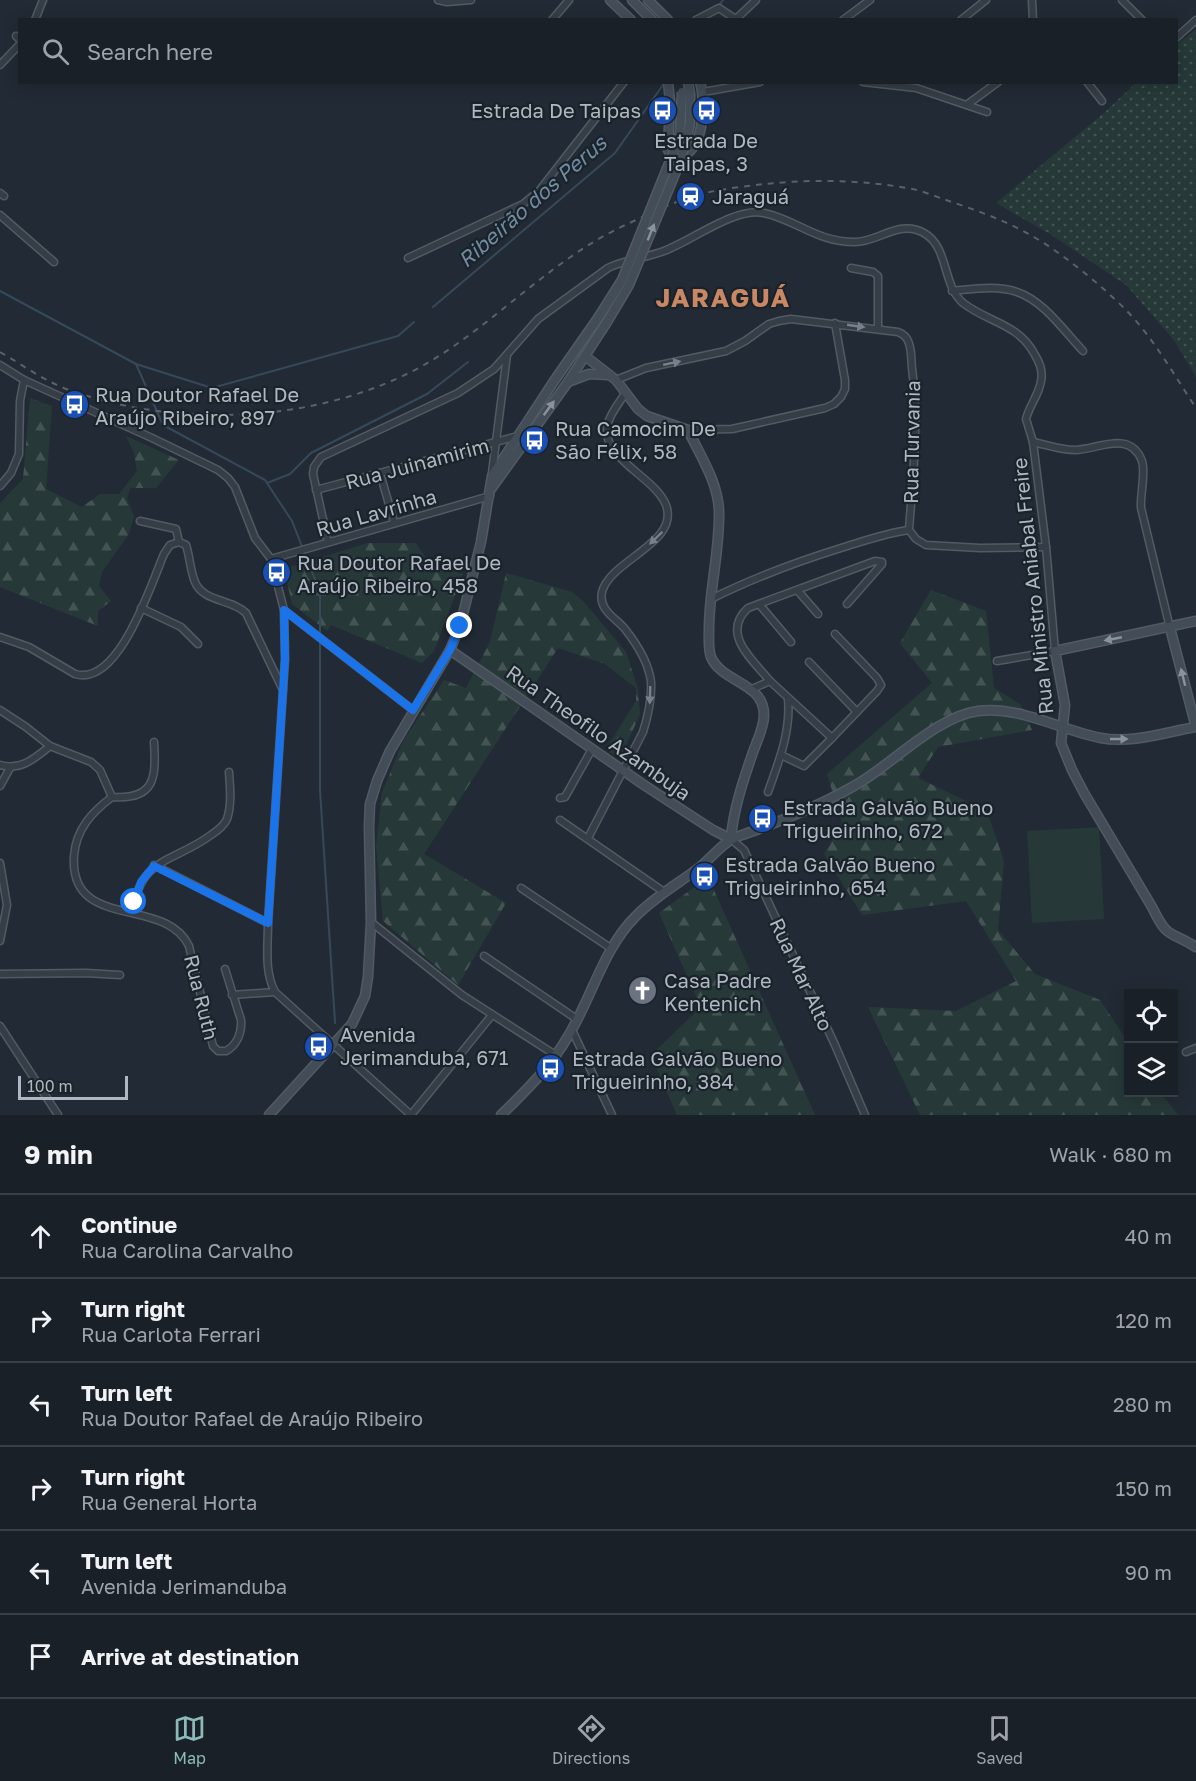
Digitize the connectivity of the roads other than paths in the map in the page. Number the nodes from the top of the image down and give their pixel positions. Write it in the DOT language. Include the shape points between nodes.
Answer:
graph roads {
  1 [pos="43,0"];
  2 [pos="438,0"];
  3 [pos="471,0"];
  4 [pos="568,0"];
  5 [pos="610,0"];
  6 [pos="632,0"];
  7 [pos="648,0"];
  8 [pos="756,0"];
  9 [pos="870,0"];
  10 [pos="986,0"];
  11 [pos="1032,0"];
  12 [pos="1122,0"];
  13 [pos="35,18"];
  14 [pos="554,18"];
  15 [pos="629,18"];
  16 [pos="650,18"];
  17 [pos="666,18"];
  18 [pos="700,18"];
  19 [pos="735,18"];
  20 [pos="738,18"];
  21 [pos="846,18"];
  22 [pos="963,18"];
  23 [pos="1033,18"];
  24 [pos="1140,18"];
  25 [pos="1196,20"];
  26 [pos="1178,37"];
  27 [pos="18,46"];
  28 [pos="0,66"];
  29 [pos="622,84"];
  30 [pos="668,84"];
  31 [pos="701,84"];
  32 [pos="749,84"];
  33 [pos="885,84"];
  34 [pos="995,84"];
  35 [pos="1089,84"];
  36 [pos="684,90"];
  37 [pos="703,92"];
  38 [pos="1102,101"];
  39 [pos="968,104"];
  40 [pos="987,112"];
  41 [pos="0,215"];
  42 [pos="408,258"];
  43 [pos="54,262"];
  44 [pos="851,268"];
  45 [pos="952,291"];
  46 [pos="603,320"];
  47 [pos="834,323"];
  48 [pos="878,329"];
  49 [pos="1083,351"];
  50 [pos="507,354"];
  51 [pos="585,356"];
  52 [pos="0,364"];
  53 [pos="612,377"];
  54 [pos="24,380"];
  55 [pos="568,382"];
  56 [pos="626,392"];
  57 [pos="688,430"];
  58 [pos="518,436"];
  59 [pos="496,441"];
  60 [pos="1033,442"];
  61 [pos="380,473"];
  62 [pos="492,476"];
  63 [pos="0,486"];
  64 [pos="316,490"];
  65 [pos="490,493"];
  66 [pos="140,521"];
  67 [pos="394,522"];
  68 [pos="909,530"];
  69 [pos="179,542"];
  70 [pos="328,542"];
  71 [pos="1046,547"];
  72 [pos="271,559"];
  73 [pos="798,591"];
  74 [pos="711,598"];
  75 [pos="759,604"];
  76 [pos="847,604"];
  77 [pos="141,608"];
  78 [pos="284,610"];
  79 [pos="818,614"];
  80 [pos="1196,621"];
  81 [pos="1170,628"];
  82 [pos="835,634"];
  83 [pos="0,637"];
  84 [pos="791,642"];
  85 [pos="198,644"];
  86 [pos="450,650"];
  87 [pos="1055,651"];
  88 [pos="998,661"];
  89 [pos="809,662"];
  90 [pos="771,681"];
  91 [pos="752,689"];
  92 [pos="283,691"];
  93 [pos="788,699"];
  94 [pos="0,710"];
  95 [pos="413,710"];
  96 [pos="857,712"];
  97 [pos="1063,727"];
  98 [pos="1196,727"];
  99 [pos="832,738"];
  100 [pos="154,742"];
  101 [pos="50,746"];
  102 [pos="592,749"];
  103 [pos="781,755"];
  104 [pos="0,765"];
  105 [pos="10,768"];
  106 [pos="624,771"];
  107 [pos="229,772"];
  108 [pos="0,786"];
  109 [pos="768,792"];
  110 [pos="112,797"];
  111 [pos="560,798"];
  112 [pos="560,820"];
  113 [pos="588,838"];
  114 [pos="731,839"];
  115 [pos="0,863"];
  116 [pos="154,866"];
  117 [pos="521,888"];
  118 [pos="664,892"];
  119 [pos="4,904"];
  120 [pos="133,913"];
  121 [pos="371,922"];
  122 [pos="268,923"];
  123 [pos="0,941"];
  124 [pos="1196,947"];
  125 [pos="612,949"];
  126 [pos="484,956"];
  127 [pos="225,969"];
  128 [pos="0,974"];
  129 [pos="120,975"];
  130 [pos="275,992"];
  131 [pos="232,995"];
  132 [pos="492,1015"];
  133 [pos="578,1020"];
  134 [pos="0,1026"];
  135 [pos="572,1030"];
  136 [pos="334,1044"];
  137 [pos="1196,1048"];
  138 [pos="1186,1052"];
  139 [pos="557,1056"];
  140 [pos="58,1115"];
  141 [pos="269,1115"];
  142 [pos="411,1115"];
  143 [pos="501,1115"];
  144 [pos="612,1115"];
  145 [pos="865,1115"];
  1 -- 13 [label="street"];
  2 -- 3 [label="street"];
  4 -- 14 [label="street"];
  5 -- 15 [label="street"];
  6 -- 16 [label="street"];
  7 -- 17 [label="street"];
  8 -- 20 [label="street"];
  9 -- 21 [label="street"];
  10 -- 22 [label="street"];
  11 -- 23 [label="street"];
  12 -- 24 [label="street"];
  18 -- 19 [label="street" via="719,8"];
  25 -- 26 [label="street"];
  27 -- 28 [label="street"];
  29 -- 42 [label="street" via="539,191 523,204"];
  30 -- 37 [label="street" via="668,150 676,156 689,152 698,139 704,119"];
  31 -- 37 [label="street"];
  32 -- 37 [label="street"];
  33 -- 39 [label="street" via="916,88"];
  34 -- 39 [label="street"];
  35 -- 38 [label="street"];
  36 -- 46 [label="street, bridge" via="690,123 677,169 629,285"];
  39 -- 40 [label="street"];
  41 -- 43 [label="street"];
  44 -- 48 [label="street" via="878,276"];
  45 -- 49 [label="street" via="994,288 1018,292 1034,301"];
  45 -- 50 [label="street" via="937,245 925,233 902,228 859,242 830,240 774,216 751,212 730,218 661,252 608,268 538,319"];
  45 -- 60 [label="street, Rua Ministro Aniabal Freire" via="969,307 1021,335 1031,347 1042,372 1026,419"];
  46 -- 51 [label="street"];
  46 -- 58 [label="street"];
  47 -- 48 [label="street, Rua Turvania, one-way"];
  53 -- 47 [label="street, Rua Turvania, one-way" via="726,351 779,321"];
  47 -- 57 [label="street" via="845,380 841,397 834,404 732,429"];
  48 -- 68 [label="street, Rua Turvania" via="904,335 910,346 916,434"];
  50 -- 59 [label="street"];
  50 -- 64 [label="street" via="487,375 459,393 321,457 314,467"];
  51 -- 53 [label="street"];
  51 -- 55 [label="street"];
  52 -- 54 [label="street"];
  53 -- 55 [label="street" via="589,375"];
  53 -- 56 [label="street"];
  54 -- 63 [label="street" via="18,454 11,473"];
  54 -- 72 [label="street" via="218,470 235,487 255,538"];
  65 -- 55 [label="street, one-way"];
  56 -- 57 [label="street" via="647,416"];
  56 -- 106 [label="street, one-way" via="610,417 607,439 662,498 668,515 660,535 611,576 602,593 604,607 624,628 651,682 649,715"];
  57 -- 74 [label="street" via="714,483 719,509"];
  58 -- 59 [label="street, Rua Juinamirim"];
  58 -- 62 [label="street"];
  59 -- 61 [label="street, Rua Juinamirim"];
  59 -- 62 [label="street"];
  60 -- 71 [label="street, Rua Ministro Aniabal Freire"];
  60 -- 81 [label="street" via="1072,450 1113,442 1135,450 1143,469 1141,508"];
  61 -- 64 [label="street, Rua Juinamirim"];
  61 -- 67 [label="street"];
  62 -- 65 [label="street"];
  64 -- 70 [label="street"];
  65 -- 67 [label="street, Rua Lavrinha"];
  65 -- 86 [label="street" via="467,606"];
  66 -- 69 [label="street" via="176,529"];
  67 -- 70 [label="street, Rua Lavrinha"];
  68 -- 71 [label="street" via="926,545"];
  68 -- 74 [label="street" via="794,563"];
  69 -- 77 [label="street" via="170,545 164,554"];
  69 -- 92 [label="street" via="186,545 199,589 246,613"];
  70 -- 72 [label="street, Rua Lavrinha"];
  71 -- 87 [label="street, Rua Ministro Aniabal Freire"];
  72 -- 78 [label="street"];
  73 -- 75 [label="street"];
  73 -- 76 [label="street" via="875,561 882,562"];
  73 -- 79 [label="street"];
  74 -- 91 [label="street" via="711,657 717,666"];
  75 -- 84 [label="street"];
  75 -- 90 [label="street" via="741,614 738,638"];
  77 -- 83 [label="street" via="115,657 81,676 29,647"];
  77 -- 85 [label="street" via="181,627"];
  78 -- 92 [label="street"];
  78 -- 95 [label="street"];
  80 -- 81 [label="street"];
  81 -- 87 [label="street, one-way"];
  98 -- 81 [label="street, one-way"];
  82 -- 96 [label="street" via="880,682 877,692"];
  86 -- 95 [label="street"];
  86 -- 102 [label="street, Rua Theofilo Azambuja"];
  87 -- 88 [label="street"];
  87 -- 97 [label="street, Rua Ministro Aniabal Freire" via="1065,705"];
  89 -- 96 [label="street"];
  90 -- 91 [label="street"];
  90 -- 93 [label="street"];
  91 -- 114 [label="street" via="764,711 764,722 741,790"];
  92 -- 122 [label="street"];
  93 -- 99 [label="street"];
  93 -- 103 [label="street" via="789,717"];
  94 -- 101 [label="street"];
  95 -- 121 [label="street" via="390,751 370,804"];
  96 -- 99 [label="street"];
  97 -- 98 [label="street, one-way" via="1114,740"];
  97 -- 114 [label="street" via="991,710 976,711 904,749 849,789"];
  97 -- 124 [label="street, Rua Ministro Aniabal Freire" via="1061,743 1072,770 1161,924 1166,932"];
  99 -- 103 [label="street" via="807,765"];
  100 -- 110 [label="street" via="155,770 146,790 136,796"];
  101 -- 105 [label="street" via="27,763"];
  101 -- 110 [label="street" via="91,762 100,770"];
  102 -- 106 [label="street, Rua Theofilo Azambuja"];
  102 -- 111 [label="street" via="565,797"];
  103 -- 109 [label="street"];
  104 -- 105 [label="street"];
  105 -- 108 [label="street"];
  106 -- 113 [label="street"];
  106 -- 114 [label="street, Rua Theofilo Azambuja"];
  107 -- 116 [label="street" via="230,805 224,823 201,842"];
  110 -- 120 [label="street" via="97,808 83,827 76,843 75,874 86,894 102,906"];
  112 -- 113 [label="street"];
  113 -- 118 [label="street"];
  114 -- 118 [label="street"];
  114 -- 145 [label="street, Rua Mar Alto" via="744,850"];
  115 -- 119 [label="street"];
  116 -- 120 [label="street" via="141,882"];
  116 -- 122 [label="street"];
  117 -- 125 [label="street"];
  118 -- 125 [label="street" via="634,918"];
  119 -- 123 [label="street"];
  120 -- 131 [label="street, Rua Ruth" via="178,930 186,940 209,1036 218,1051 232,1048 242,1028"];
  121 -- 132 [label="street"];
  121 -- 136 [label="street" via="365,996 352,1024"];
  122 -- 130 [label="street" via="268,973"];
  125 -- 133 [label="street"];
  126 -- 133 [label="street"];
  127 -- 131 [label="street, Rua Ruth"];
  128 -- 129 [label="street"];
  130 -- 131 [label="street"];
  130 -- 136 [label="street"];
  132 -- 139 [label="street"];
  132 -- 142 [label="street"];
  133 -- 135 [label="street"];
  134 -- 140 [label="street"];
  135 -- 139 [label="street"];
  135 -- 144 [label="street"];
  136 -- 141 [label="street"];
  136 -- 142 [label="street"];
  137 -- 138 [label="street"];
  139 -- 143 [label="street"];
}
